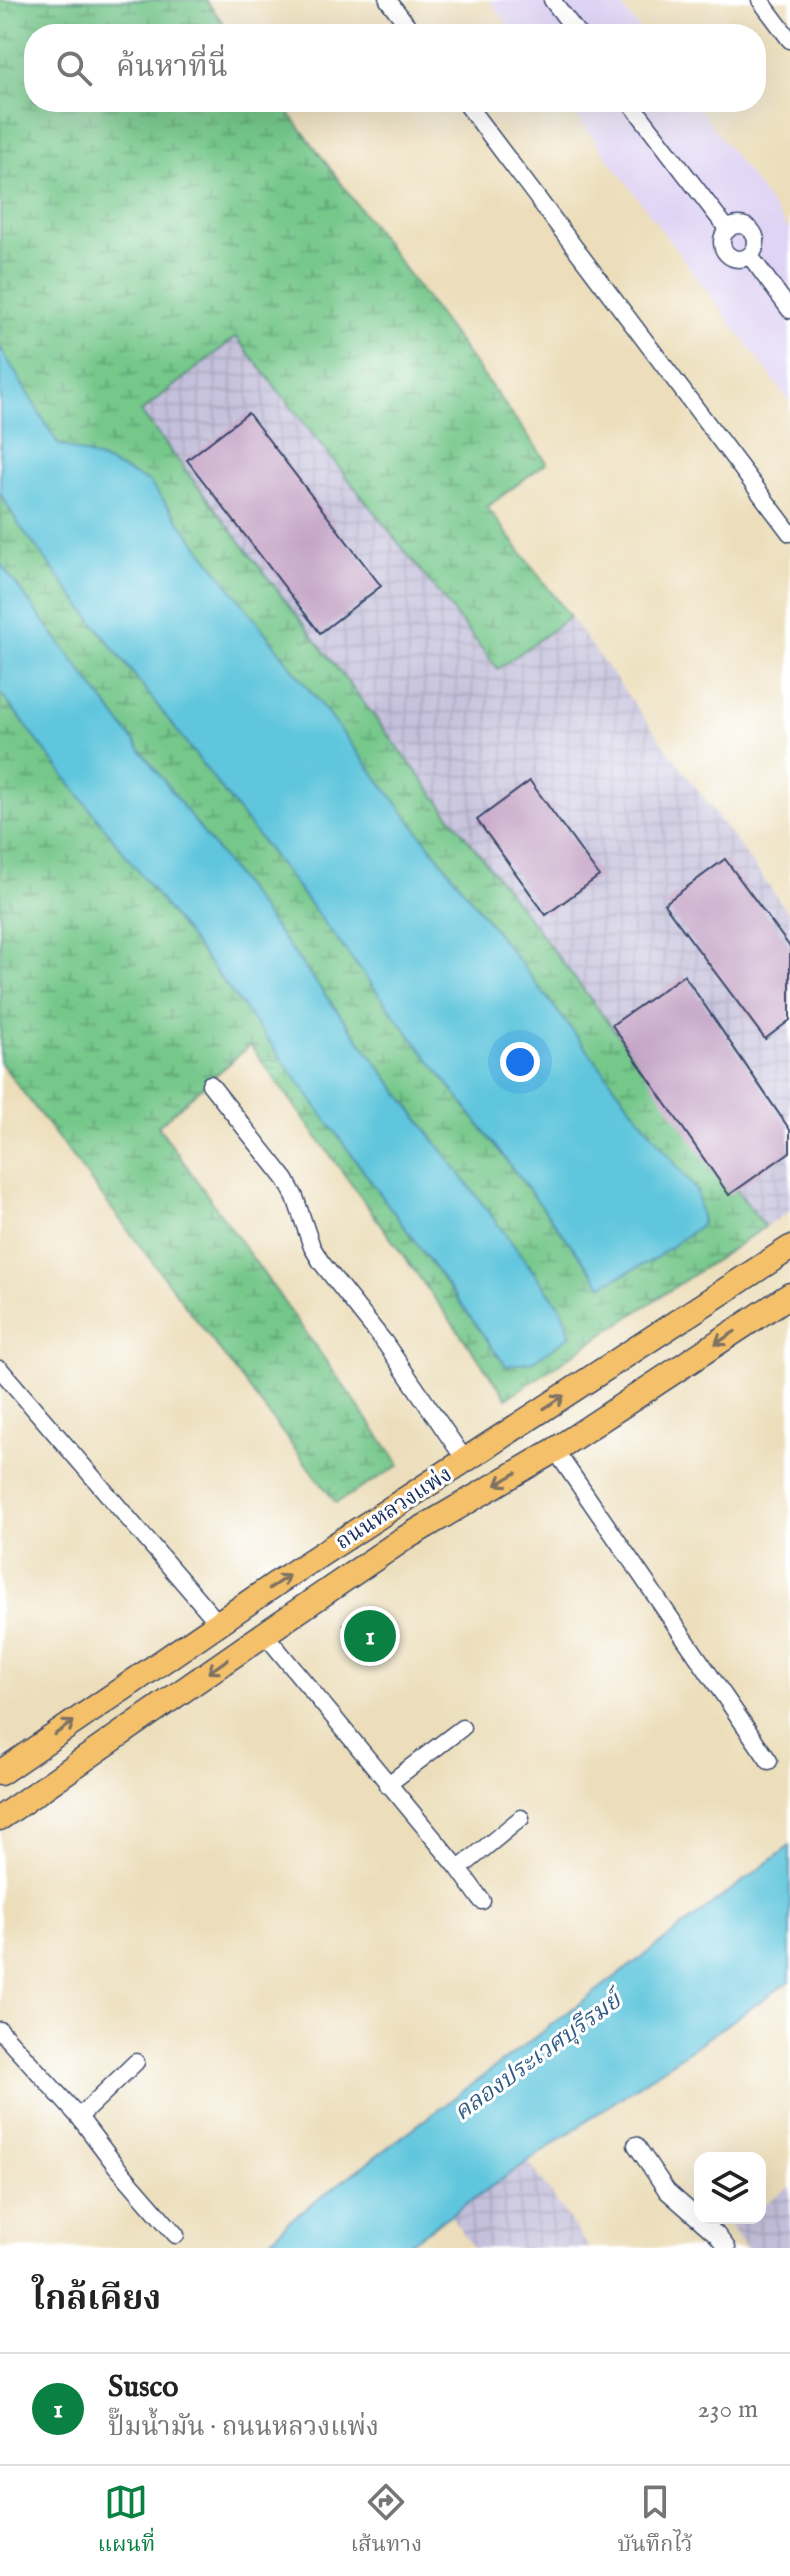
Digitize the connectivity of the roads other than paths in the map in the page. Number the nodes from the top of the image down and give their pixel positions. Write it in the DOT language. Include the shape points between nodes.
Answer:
graph roads {
  1 [pos="388,0"];
  2 [pos="552,0"];
  3 [pos="760,0"];
  4 [pos="406,24"];
  5 [pos="570,24"];
  6 [pos="790,40"];
  7 [pos="473,112"];
  8 [pos="638,112"];
  9 [pos="728,230"];
  10 [pos="750,256"];
  11 [pos="790,310"];
  12 [pos="790,533"];
  13 [pos="210,1084"];
  14 [pos="790,1248"];
  15 [pos="790,1295"];
  16 [pos="0,1369"];
  17 [pos="555,1450"];
  18 [pos="465,1460"];
  19 [pos="219,1624"];
  20 [pos="264,1633"];
  21 [pos="462,1728"];
  22 [pos="769,1761"];
  23 [pos="0,1773"];
  24 [pos="387,1785"];
  25 [pos="0,1818"];
  26 [pos="521,1818"];
  27 [pos="459,1869"];
  28 [pos="482,1901"];
  29 [pos="0,2030"];
  30 [pos="136,2062"];
  31 [pos="79,2117"];
  32 [pos="636,2145"];
  33 [pos="176,2235"];
  34 [pos="727,2248"];
  1 -- 4 [label="street"];
  2 -- 5 [label="street"];
  3 -- 6 [label="street"];
  7 -- 12 [label="street"];
  8 -- 9 [label="street"];
  9 -- 10 [label="street" via="722,246 728,256"];
  9 -- 10 [label="street" via="743,225 753,231 756,247"];
  10 -- 11 [label="street"];
  13 -- 18 [label="street" via="286,1180 321,1262 385,1343"];
  18 -- 14 [label="main road, ถนนหลวงแพ่ง, one-way"];
  15 -- 17 [label="main road, ถนนหลวงแพ่ง, one-way"];
  16 -- 19 [label="street"];
  17 -- 20 [label="main road, ถนนหลวงแพ่ง, one-way" via="402,1540"];
  17 -- 22 [label="street"];
  19 -- 18 [label="main road, ถนนหลวงแพ่ง, one-way"];
  23 -- 19 [label="main road, ถนนหลวงแพ่ง, one-way"];
  20 -- 24 [label="street"];
  20 -- 25 [label="main road, ถนนหลวงแพ่ง, one-way"];
  21 -- 24 [label="street"];
  24 -- 27 [label="street"];
  26 -- 27 [label="street"];
  27 -- 28 [label="street"];
  29 -- 31 [label="street"];
  30 -- 31 [label="street"];
  31 -- 33 [label="street"];
  32 -- 34 [label="street" via="667,2191"];
}
